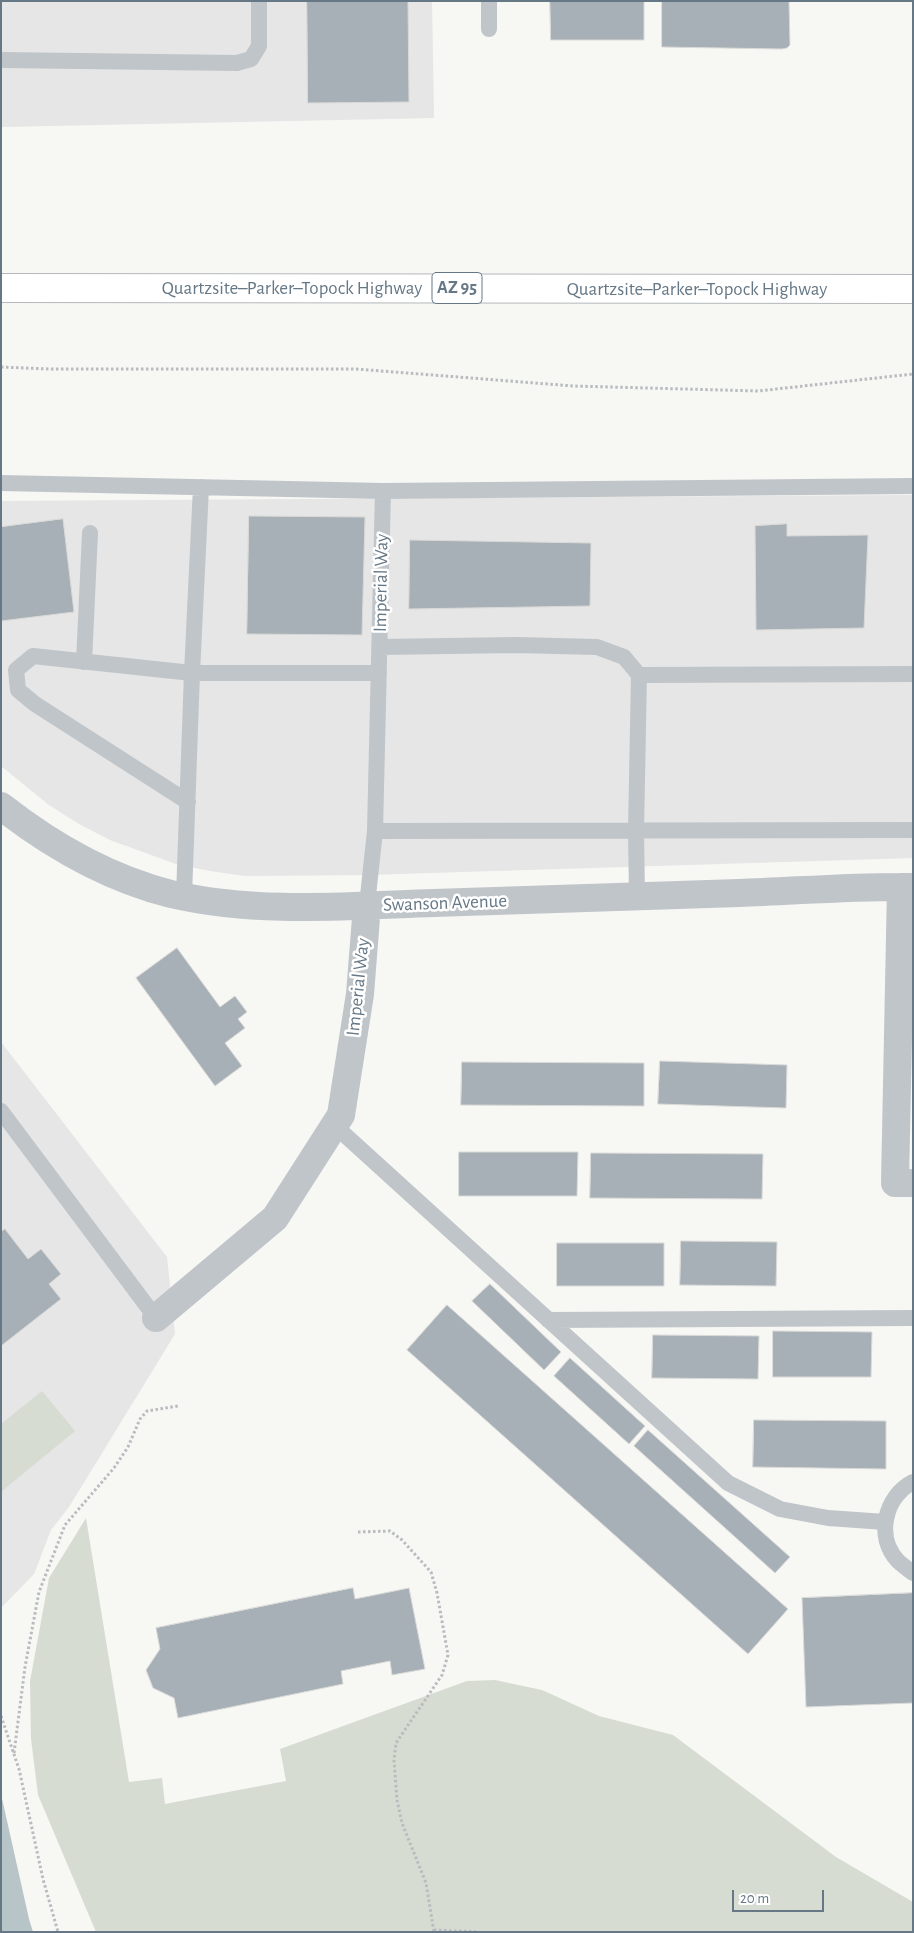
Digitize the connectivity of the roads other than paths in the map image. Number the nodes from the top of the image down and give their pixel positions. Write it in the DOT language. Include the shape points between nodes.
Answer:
graph roads {
  1 [pos="259,1"];
  2 [pos="490,1"];
  3 [pos="489,29"];
  4 [pos="1,60"];
  5 [pos="1,288"];
  6 [pos="913,289"];
  7 [pos="1,483"];
  8 [pos="913,486"];
  9 [pos="201,487"];
  10 [pos="383,491"];
  11 [pos="90,533"];
  12 [pos="380,647"];
  13 [pos="84,662"];
  14 [pos="192,672"];
  15 [pos="379,673"];
  16 [pos="913,674"];
  17 [pos="639,675"];
  18 [pos="188,802"];
  19 [pos="1,806"];
  20 [pos="913,830"];
  21 [pos="375,831"];
  22 [pos="636,831"];
  23 [pos="907,887"];
  24 [pos="184,896"];
  25 [pos="637,897"];
  26 [pos="366,905"];
  27 [pos="1,1111"];
  28 [pos="334,1125"];
  29 [pos="904,1183"];
  30 [pos="156,1318"];
  31 [pos="913,1318"];
  32 [pos="548,1320"];
  33 [pos="913,1482"];
  34 [pos="885,1522"];
  35 [pos="913,1573"];
  1 -- 4 [label="lane" via="259,46 251,59 237,63"];
  2 -- 3 [label="lane"];
  5 -- 6 [label="highway, Quartzsite–Parker–Topock Highway / AZ 95"];
  7 -- 9 [label="lane"];
  8 -- 10 [label="lane"];
  9 -- 10 [label="lane"];
  9 -- 14 [label="lane"];
  10 -- 12 [label="lane, Imperial Way"];
  11 -- 13 [label="lane"];
  12 -- 15 [label="lane, Imperial Way"];
  12 -- 17 [label="lane" via="596,647 624,657"];
  13 -- 14 [label="lane"];
  13 -- 18 [label="lane" via="33,656 16,670 18,690 34,704"];
  14 -- 15 [label="lane"];
  14 -- 18 [label="lane"];
  15 -- 21 [label="lane, Imperial Way"];
  16 -- 17 [label="lane"];
  17 -- 22 [label="lane"];
  18 -- 24 [label="lane"];
  19 -- 24 [label="street, Swanson Avenue" via="48,840 98,867 132,882"];
  20 -- 22 [label="lane"];
  21 -- 22 [label="lane"];
  21 -- 26 [label="lane, Imperial Way"];
  22 -- 25 [label="lane"];
  23 -- 25 [label="street, Swanson Avenue"];
  23 -- 29 [label="street"];
  24 -- 26 [label="street, Swanson Avenue" via="243,906"];
  25 -- 26 [label="street, Swanson Avenue"];
  26 -- 28 [label="street, Imperial Way" via="360,994 341,1115"];
  27 -- 30 [label="lane"];
  28 -- 30 [label="street, Imperial Way" via="275,1218"];
  28 -- 32 [label="lane"];
  31 -- 32 [label="lane"];
  32 -- 34 [label="lane" via="728,1483 780,1509 828,1518"];
  33 -- 34 [label="lane" via="904,1486 891,1502"];
  34 -- 35 [label="lane" via="887,1542 893,1554"];
}
